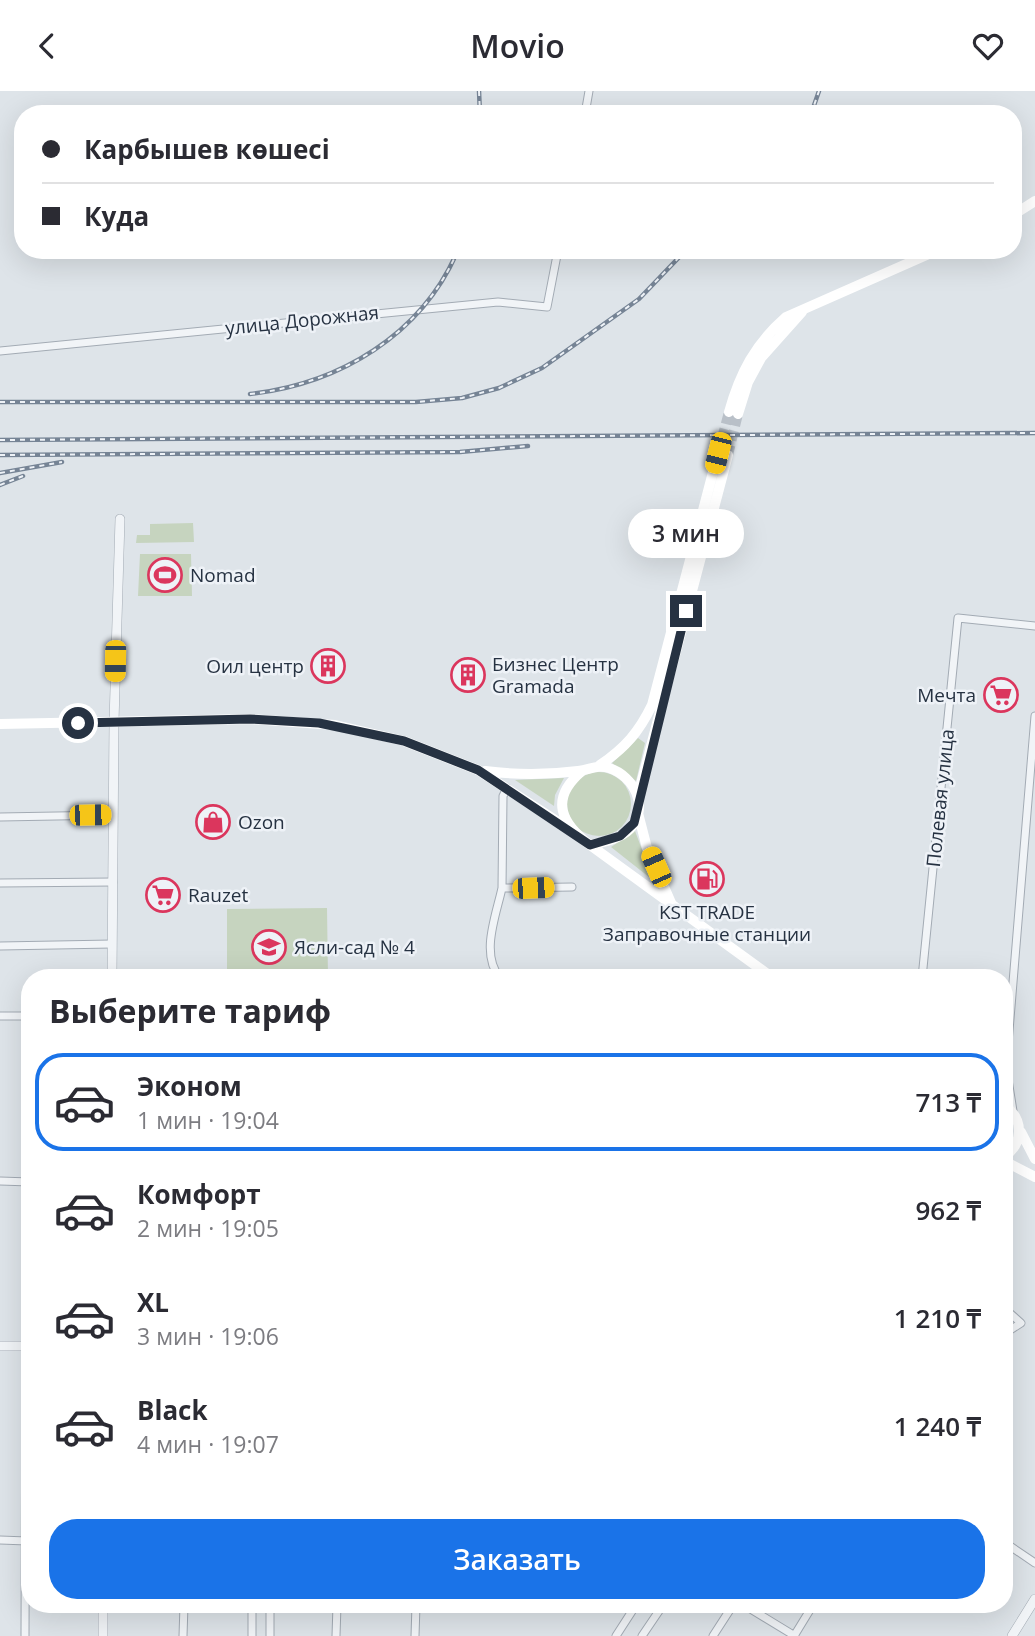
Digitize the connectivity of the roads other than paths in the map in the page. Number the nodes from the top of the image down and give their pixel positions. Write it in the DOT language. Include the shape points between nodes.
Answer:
graph roads {
  1 [pos="556,259"];
  2 [pos="918,259"];
  3 [pos="0,351"];
  4 [pos="733,413"];
  5 [pos="120,519"];
  6 [pos="1035,626"];
  7 [pos="1035,716"];
  8 [pos="114,722"];
  9 [pos="0,723"];
  10 [pos="600,765"];
  11 [pos="478,770"];
  12 [pos="582,771"];
  13 [pos="507,788"];
  14 [pos="638,795"];
  15 [pos="638,813"];
  16 [pos="113,815"];
  17 [pos="0,817"];
  18 [pos="569,829"];
  19 [pos="590,845"];
  20 [pos="113,881"];
  21 [pos="0,883"];
  22 [pos="572,887"];
  23 [pos="502,888"];
  24 [pos="672,905"];
  25 [pos="112,944"];
  26 [pos="0,946"];
  27 [pos="112,969"];
  28 [pos="495,969"];
  29 [pos="761,969"];
  30 [pos="923,969"];
  31 [pos="1013,975"];
  32 [pos="0,1016"];
  33 [pos="21,1016"];
  34 [pos="1013,1116"];
  35 [pos="1020,1130"];
  36 [pos="1013,1150"];
  37 [pos="1035,1159"];
  38 [pos="1013,1164"];
  39 [pos="1035,1177"];
  40 [pos="0,1181"];
  41 [pos="21,1182"];
  42 [pos="1013,1316"];
  43 [pos="1013,1328"];
  44 [pos="0,1346"];
  45 [pos="21,1346"];
  46 [pos="0,1540"];
  47 [pos="21,1541"];
  48 [pos="1013,1548"];
  49 [pos="1035,1563"];
  50 [pos="1035,1599"];
  51 [pos="25,1613"];
  52 [pos="103,1613"];
  53 [pos="184,1613"];
  54 [pos="252,1613"];
  55 [pos="270,1613"];
  56 [pos="337,1613"];
  57 [pos="416,1613"];
  58 [pos="631,1613"];
  59 [pos="658,1613"];
  60 [pos="728,1613"];
  61 [pos="757,1613"];
  62 [pos="808,1613"];
  63 [pos="25,1636"];
  64 [pos="103,1636"];
  65 [pos="183,1636"];
  66 [pos="252,1636"];
  67 [pos="270,1636"];
  68 [pos="336,1636"];
  69 [pos="415,1636"];
  70 [pos="616,1636"];
  71 [pos="642,1636"];
  72 [pos="713,1636"];
  73 [pos="794,1636"];
  74 [pos="1012,1636"];
  1 -- 3 [label="street, улица Дорожная" via="547,306 498,302"];
  2 -- 4 [label="main road" via="786,317 752,353 739,379"];
  5 -- 8 [label="street"];
  6 -- 30 [label="street, Полевая улица" via="958,618"];
  7 -- 31 [label="street"];
  8 -- 9 [label="main road"];
  8 -- 11 [label="main road" via="250,719 319,723 404,741"];
  8 -- 16 [label="street"];
  10 -- 12 [label="main road"];
  10 -- 14 [label="main road" via="622,774"];
  10 -- 14 [label="main road" via="623,750 653,705 723,454"];
  11 -- 12 [label="main road" via="514,774"];
  11 -- 13 [label="main road"];
  12 -- 18 [label="main road" via="563,794"];
  13 -- 18 [label="main road"];
  13 -- 23 [label="street" via="503,796"];
  14 -- 15 [label="main road"];
  15 -- 19 [label="main road" via="620,836"];
  15 -- 24 [label="main road" via="647,848"];
  16 -- 17 [label="street"];
  16 -- 20 [label="street"];
  18 -- 19 [label="main road"];
  19 -- 24 [label="main road"];
  20 -- 21 [label="street"];
  20 -- 25 [label="street"];
  22 -- 23 [label="street"];
  23 -- 28 [label="street" via="490,950"];
  24 -- 29 [label="main road"];
  25 -- 26 [label="street"];
  25 -- 27 [label="street"];
  32 -- 33 [label="street"];
  34 -- 35 [label="main road"];
  35 -- 36 [label="main road"];
  35 -- 37 [label="main road"];
  38 -- 39 [label="main road"];
  40 -- 41 [label="street"];
  42 -- 43 [label="street" via="1021,1323"];
  44 -- 45 [label="street"];
  46 -- 47 [label="street"];
  48 -- 49 [label="street"];
  50 -- 74 [label="street"];
  51 -- 63 [label="street"];
  52 -- 64 [label="street"];
  53 -- 65 [label="street"];
  54 -- 66 [label="street"];
  55 -- 67 [label="street"];
  56 -- 68 [label="street"];
  57 -- 69 [label="street"];
  58 -- 70 [label="street"];
  59 -- 71 [label="street"];
  60 -- 72 [label="street"];
  61 -- 73 [label="street"];
  62 -- 73 [label="street"];
}
